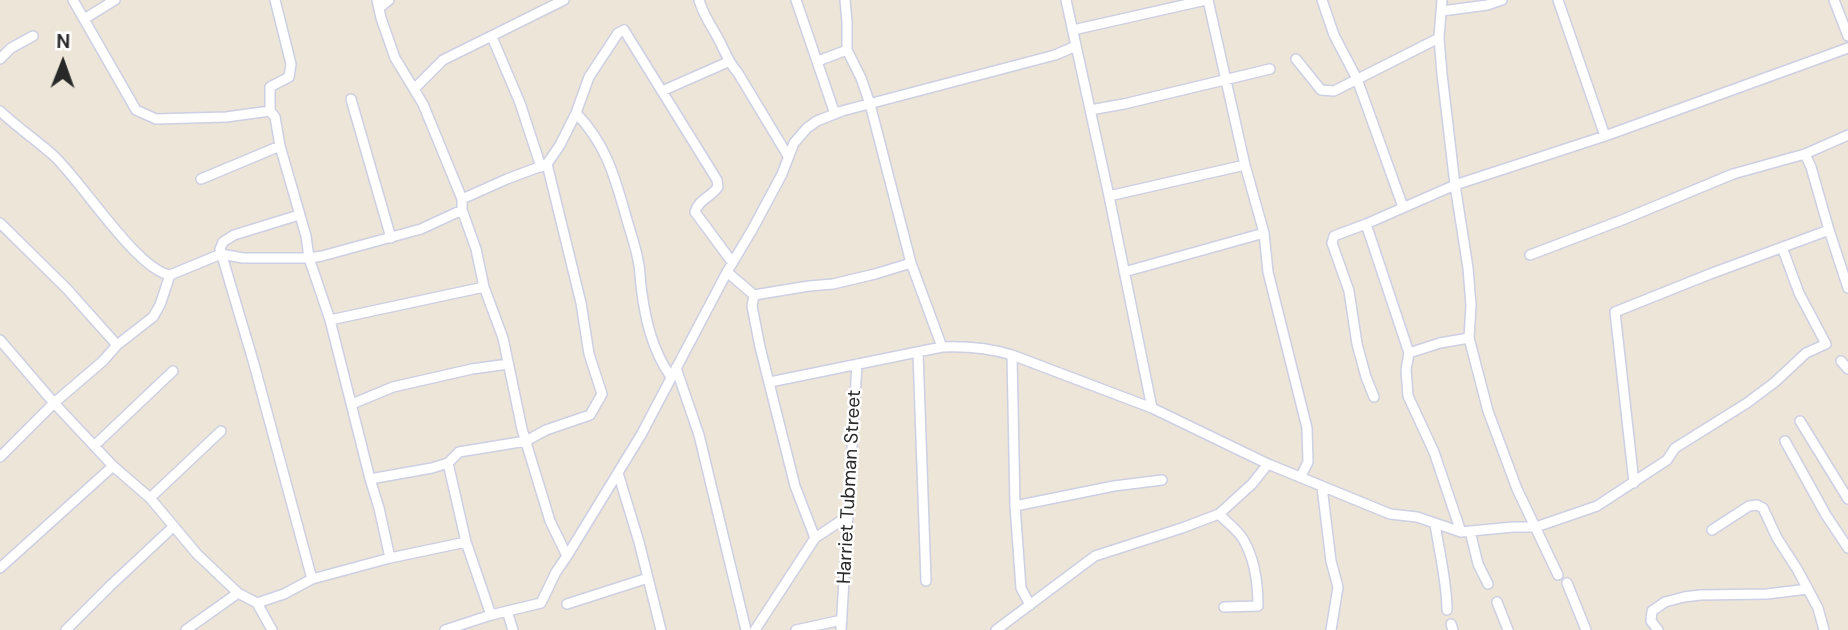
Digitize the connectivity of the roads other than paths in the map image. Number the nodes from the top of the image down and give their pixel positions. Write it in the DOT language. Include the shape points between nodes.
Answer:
graph roads {
  1 [pos="73,0"];
  2 [pos="114,0"];
  3 [pos="275,0"];
  4 [pos="389,0"];
  5 [pos="564,0"];
  6 [pos="699,0"];
  7 [pos="796,0"];
  8 [pos="845,0"];
  9 [pos="1066,0"];
  10 [pos="1207,0"];
  11 [pos="1322,0"];
  12 [pos="1442,0"];
  13 [pos="1502,0"];
  14 [pos="1558,0"];
  15 [pos="1834,0"];
  16 [pos="551,3"];
  17 [pos="378,4"];
  18 [pos="1442,11"];
  19 [pos="84,19"];
  20 [pos="1073,30"];
  21 [pos="33,36"];
  22 [pos="1848,36"];
  23 [pos="492,37"];
  24 [pos="1440,38"];
  25 [pos="1076,46"];
  26 [pos="1848,48"];
  27 [pos="847,50"];
  28 [pos="0,59"];
  29 [pos="1296,59"];
  30 [pos="818,61"];
  31 [pos="728,62"];
  32 [pos="1270,69"];
  33 [pos="1357,79"];
  34 [pos="1226,80"];
  35 [pos="415,88"];
  36 [pos="662,92"];
  37 [pos="351,99"];
  38 [pos="870,104"];
  39 [pos="1090,110"];
  40 [pos="0,111"];
  41 [pos="270,111"];
  42 [pos="576,113"];
  43 [pos="835,114"];
  44 [pos="1848,135"];
  45 [pos="1605,136"];
  46 [pos="280,146"];
  47 [pos="1805,154"];
  48 [pos="788,156"];
  49 [pos="1245,165"];
  50 [pos="544,166"];
  51 [pos="201,179"];
  52 [pos="1455,185"];
  53 [pos="1109,195"];
  54 [pos="462,198"];
  55 [pos="1403,207"];
  56 [pos="462,210"];
  57 [pos="299,215"];
  58 [pos="0,223"];
  59 [pos="1366,224"];
  60 [pos="1829,230"];
  61 [pos="1264,233"];
  62 [pos="391,238"];
  63 [pos="1782,247"];
  64 [pos="222,254"];
  65 [pos="1530,255"];
  66 [pos="309,258"];
  67 [pos="732,262"];
  68 [pos="911,263"];
  69 [pos="727,272"];
  70 [pos="1124,272"];
  71 [pos="170,275"];
  72 [pos="484,287"];
  73 [pos="1848,288"];
  74 [pos="754,295"];
  75 [pos="330,320"];
  76 [pos="1469,338"];
  77 [pos="1,343"];
  78 [pos="117,345"];
  79 [pos="942,348"];
  80 [pos="918,352"];
  81 [pos="1409,353"];
  82 [pos="1012,355"];
  83 [pos="1841,361"];
  84 [pos="508,364"];
  85 [pos="857,364"];
  86 [pos="676,368"];
  87 [pos="1848,369"];
  88 [pos="173,372"];
  89 [pos="671,377"];
  90 [pos="770,382"];
  91 [pos="1374,397"];
  92 [pos="54,403"];
  93 [pos="352,404"];
  94 [pos="1152,408"];
  95 [pos="1800,421"];
  96 [pos="221,431"];
  97 [pos="527,441"];
  98 [pos="1785,441"];
  99 [pos="94,446"];
  100 [pos="0,457"];
  101 [pos="448,463"];
  102 [pos="1268,464"];
  103 [pos="113,466"];
  104 [pos="618,473"];
  105 [pos="1301,476"];
  106 [pos="370,479"];
  107 [pos="1162,480"];
  108 [pos="1634,483"];
  109 [pos="1322,487"];
  110 [pos="149,498"];
  111 [pos="1848,499"];
  112 [pos="1015,506"];
  113 [pos="1219,514"];
  114 [pos="848,519"];
  115 [pos="1435,524"];
  116 [pos="173,527"];
  117 [pos="1536,527"];
  118 [pos="1712,530"];
  119 [pos="1466,531"];
  120 [pos="815,538"];
  121 [pos="466,542"];
  122 [pos="1848,548"];
  123 [pos="567,556"];
  124 [pos="390,558"];
  125 [pos="0,568"];
  126 [pos="1558,575"];
  127 [pos="648,578"];
  128 [pos="312,579"];
  129 [pos="926,581"];
  130 [pos="1567,583"];
  131 [pos="1488,584"];
  132 [pos="1808,589"];
  133 [pos="239,593"];
  134 [pos="1497,602"];
  135 [pos="257,603"];
  136 [pos="567,604"];
  137 [pos="1030,605"];
  138 [pos="1224,607"];
  139 [pos="1447,610"];
  140 [pos="507,611"];
  141 [pos="491,615"];
  142 [pos="842,625"];
  143 [pos="66,630"];
  144 [pos="186,630"];
  145 [pos="272,630"];
  146 [pos="445,630"];
  147 [pos="513,630"];
  148 [pos="661,630"];
  149 [pos="746,630"];
  150 [pos="755,630"];
  151 [pos="796,630"];
  152 [pos="996,630"];
  153 [pos="1331,630"];
  154 [pos="1508,630"];
  155 [pos="1586,630"];
  156 [pos="1658,630"];
  157 [pos="1824,630"];
  1 -- 19 [label="street"];
  2 -- 19 [label="street"];
  3 -- 41 [label="street" via="291,64 289,77 270,88"];
  4 -- 17 [label="street"];
  5 -- 16 [label="street"];
  6 -- 31 [label="street"];
  7 -- 30 [label="street"];
  8 -- 27 [label="street"];
  9 -- 20 [label="street"];
  10 -- 20 [label="street"];
  10 -- 34 [label="street"];
  11 -- 33 [label="street" via="1334,36"];
  12 -- 18 [label="street"];
  13 -- 18 [label="street"];
  14 -- 45 [label="street"];
  15 -- 22 [label="street"];
  16 -- 23 [label="street"];
  17 -- 35 [label="street" via="396,58"];
  18 -- 24 [label="street"];
  19 -- 41 [label="street" via="136,110 156,119"];
  20 -- 25 [label="street"];
  21 -- 28 [label="street"];
  23 -- 35 [label="street" via="443,60"];
  23 -- 50 [label="street"];
  24 -- 33 [label="street"];
  24 -- 52 [label="street"];
  25 -- 38 [label="street"];
  25 -- 39 [label="street"];
  26 -- 45 [label="street"];
  27 -- 30 [label="street"];
  27 -- 38 [label="street"];
  29 -- 33 [label="street" via="1321,90 1334,90"];
  30 -- 43 [label="street"];
  31 -- 36 [label="street"];
  31 -- 48 [label="street"];
  32 -- 34 [label="street"];
  33 -- 55 [label="street"];
  34 -- 39 [label="street"];
  34 -- 49 [label="street"];
  35 -- 54 [label="street"];
  36 -- 42 [label="street" via="624,30 589,77"];
  36 -- 67 [label="street" via="717,180 718,187 697,204 695,212"];
  37 -- 62 [label="street"];
  38 -- 43 [label="street"];
  38 -- 68 [label="street"];
  39 -- 53 [label="street"];
  40 -- 71 [label="street" via="55,157 150,266"];
  41 -- 46 [label="street"];
  42 -- 50 [label="street"];
  42 -- 89 [label="street" via="611,164 639,261 649,330 657,356"];
  43 -- 48 [label="street" via="807,128"];
  44 -- 47 [label="street"];
  45 -- 52 [label="street"];
  46 -- 51 [label="street"];
  46 -- 57 [label="street"];
  47 -- 60 [label="street"];
  47 -- 65 [label="street" via="1733,174"];
  48 -- 67 [label="street"];
  49 -- 53 [label="street"];
  49 -- 61 [label="street"];
  50 -- 54 [label="street"];
  50 -- 97 [label="street" via="602,394 590,415"];
  52 -- 55 [label="street"];
  52 -- 76 [label="street" via="1469,280"];
  53 -- 70 [label="street"];
  54 -- 56 [label="street"];
  55 -- 59 [label="street"];
  56 -- 62 [label="street"];
  56 -- 72 [label="street" via="477,249"];
  57 -- 64 [label="street" via="233,235 223,242"];
  57 -- 66 [label="street"];
  58 -- 78 [label="street"];
  59 -- 81 [label="street"];
  59 -- 91 [label="street" via="1334,236 1332,243 1349,291 1357,344"];
  60 -- 63 [label="street"];
  60 -- 73 [label="street"];
  61 -- 70 [label="street"];
  61 -- 105 [label="street" via="1268,272 1307,428 1308,462"];
  62 -- 66 [label="street"];
  63 -- 108 [label="street" via="1825,344 1806,353 1747,403 1675,448 1667,460"];
  63 -- 108 [label="street" via="1615,312"];
  64 -- 66 [label="street"];
  64 -- 71 [label="street"];
  64 -- 128 [label="street"];
  66 -- 75 [label="street"];
  67 -- 69 [label="street"];
  68 -- 74 [label="street" via="833,284"];
  68 -- 79 [label="street"];
  69 -- 74 [label="street"];
  69 -- 86 [label="street"];
  70 -- 94 [label="street"];
  71 -- 78 [label="street" via="153,317"];
  72 -- 75 [label="street"];
  72 -- 84 [label="street"];
  74 -- 90 [label="street" via="751,306"];
  75 -- 93 [label="street"];
  76 -- 81 [label="street"];
  76 -- 117 [label="street" via="1488,411"];
  77 -- 92 [label="street"];
  78 -- 92 [label="street"];
  79 -- 80 [label="street, Harriet Tubman Street"];
  79 -- 82 [label="street, Harriet Tubman Street" via="964,346"];
  80 -- 85 [label="street, Harriet Tubman Street"];
  80 -- 129 [label="street"];
  81 -- 119 [label="street" via="1408,396"];
  82 -- 94 [label="street, Harriet Tubman Street"];
  82 -- 112 [label="street"];
  83 -- 87 [label="street"];
  84 -- 93 [label="street" via="404,384"];
  84 -- 97 [label="street"];
  85 -- 90 [label="street"];
  85 -- 114 [label="street, Harriet Tubman Street"];
  86 -- 89 [label="street"];
  86 -- 149 [label="street" via="699,435"];
  88 -- 99 [label="street"];
  89 -- 104 [label="street"];
  90 -- 120 [label="street" via="795,486"];
  92 -- 99 [label="street"];
  92 -- 100 [label="street"];
  93 -- 106 [label="street"];
  94 -- 102 [label="street, Harriet Tubman Street"];
  95 -- 111 [label="street"];
  96 -- 110 [label="street"];
  97 -- 101 [label="street" via="459,452"];
  97 -- 123 [label="street" via="551,522"];
  98 -- 122 [label="street"];
  99 -- 103 [label="street"];
  101 -- 106 [label="street"];
  101 -- 121 [label="street"];
  102 -- 105 [label="street, Harriet Tubman Street"];
  102 -- 113 [label="street"];
  103 -- 110 [label="street"];
  103 -- 125 [label="street"];
  104 -- 123 [label="street"];
  104 -- 127 [label="street"];
  105 -- 109 [label="street, Harriet Tubman Street"];
  106 -- 124 [label="street"];
  107 -- 112 [label="street"];
  108 -- 117 [label="street" via="1597,506"];
  109 -- 115 [label="street, Harriet Tubman Street" via="1390,514"];
  109 -- 153 [label="street" via="1338,587"];
  110 -- 116 [label="street"];
  112 -- 137 [label="street" via="1021,588"];
  113 -- 137 [label="street" via="1095,556"];
  113 -- 138 [label="street" via="1242,537 1258,585 1258,606"];
  114 -- 120 [label="street"];
  114 -- 142 [label="street, Harriet Tubman Street"];
  115 -- 119 [label="street, Harriet Tubman Street"];
  115 -- 139 [label="street"];
  116 -- 133 [label="street"];
  116 -- 143 [label="street"];
  117 -- 119 [label="street"];
  117 -- 126 [label="street"];
  118 -- 132 [label="street" via="1749,506 1763,508"];
  119 -- 131 [label="street"];
  120 -- 150 [label="street"];
  121 -- 124 [label="street"];
  121 -- 141 [label="street"];
  123 -- 140 [label="street" via="541,603"];
  124 -- 128 [label="street"];
  127 -- 136 [label="street"];
  127 -- 148 [label="street"];
  128 -- 135 [label="street"];
  130 -- 155 [label="street"];
  132 -- 156 [label="street" via="1700,595 1665,602 1652,611 1651,621"];
  132 -- 157 [label="street"];
  133 -- 135 [label="street"];
  133 -- 144 [label="street"];
  134 -- 154 [label="street"];
  135 -- 145 [label="street"];
  137 -- 152 [label="street"];
  140 -- 141 [label="street"];
  140 -- 147 [label="street"];
  141 -- 146 [label="street"];
  142 -- 151 [label="street"];
}
